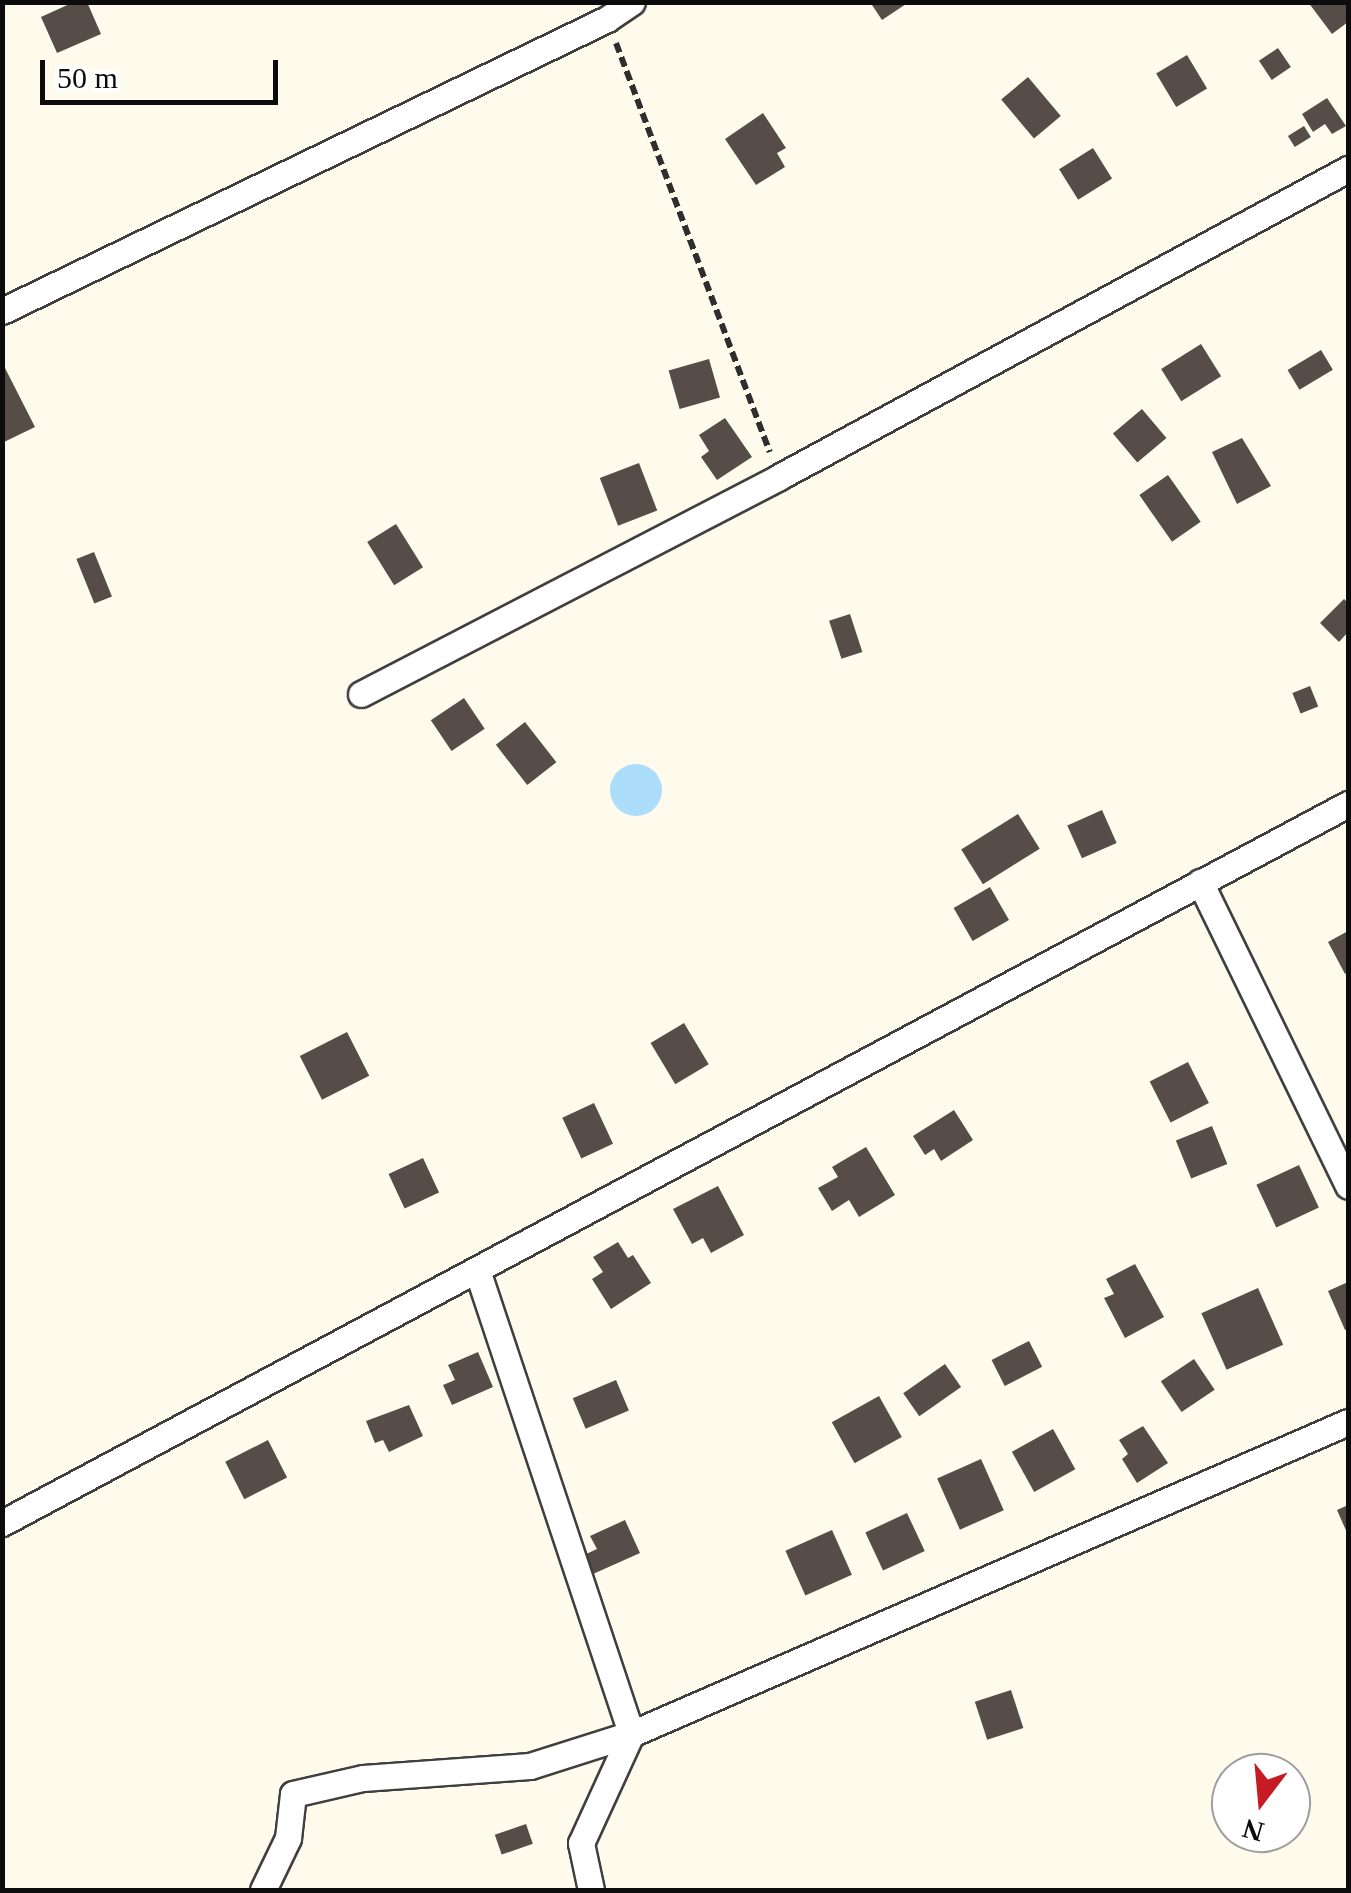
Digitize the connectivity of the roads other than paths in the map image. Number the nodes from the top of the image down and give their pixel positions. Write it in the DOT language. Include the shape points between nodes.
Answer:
graph roads {
  1 [pos="632,2"];
  2 [pos="1348,169"];
  3 [pos="2,311"];
  4 [pos="361,694"];
  5 [pos="1348,804"];
  6 [pos="1200,882"];
  7 [pos="1348,1186"];
  8 [pos="478,1273"];
  9 [pos="1348,1422"];
  10 [pos="2,1524"];
  11 [pos="630,1734"];
  12 [pos="263,1890"];
  13 [pos="591,1890"];
  1 -- 3 [label="street"];
  2 -- 4 [label="street"];
  5 -- 6 [label="street"];
  6 -- 7 [label="street"];
  6 -- 8 [label="street"];
  8 -- 10 [label="street"];
  8 -- 11 [label="street"];
  9 -- 11 [label="street"];
  11 -- 12 [label="street" via="530,1766 362,1778 293,1794 288,1838"];
  11 -- 13 [label="street" via="582,1843"];
}
